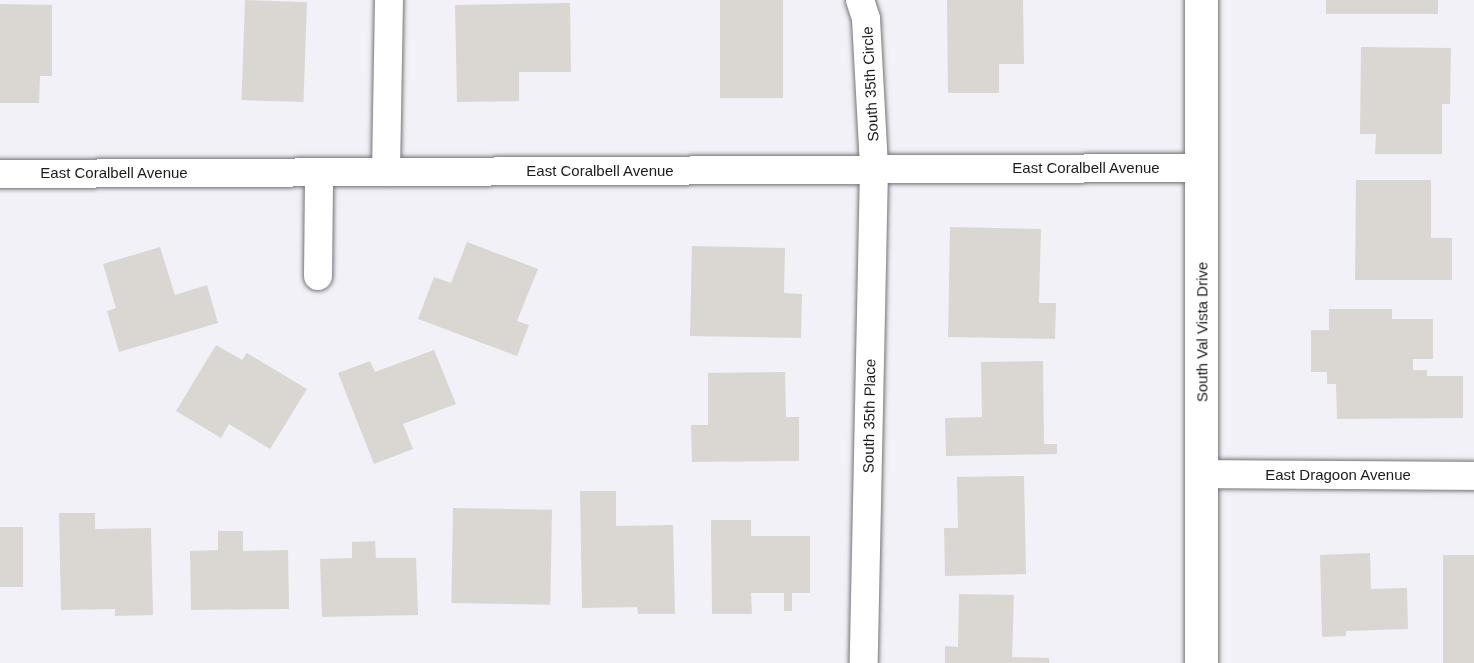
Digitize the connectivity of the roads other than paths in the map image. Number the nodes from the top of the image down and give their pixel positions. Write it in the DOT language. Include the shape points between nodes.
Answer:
graph roads {
  1 [pos="389,0"];
  2 [pos="860,0"];
  3 [pos="1201,0"];
  4 [pos="1200,168"];
  5 [pos="874,170"];
  6 [pos="320,172"];
  7 [pos="386,172"];
  8 [pos="0,174"];
  9 [pos="318,276"];
  10 [pos="1203,474"];
  11 [pos="1474,476"];
  12 [pos="864,663"];
  13 [pos="1201,663"];
  1 -- 7 [label="street"];
  2 -- 5 [label="street, South 35th Circle" via="866,19"];
  3 -- 4 [label="main road, South Val Vista Drive"];
  4 -- 5 [label="street, East Coralbell Avenue"];
  4 -- 10 [label="main road, South Val Vista Drive"];
  5 -- 7 [label="street, East Coralbell Avenue"];
  5 -- 12 [label="street, South 35th Place"];
  6 -- 7 [label="street, East Coralbell Avenue"];
  6 -- 8 [label="street, East Coralbell Avenue"];
  6 -- 9 [label="street"];
  10 -- 11 [label="street, East Dragoon Avenue"];
  10 -- 13 [label="main road, South Val Vista Drive"];
}
